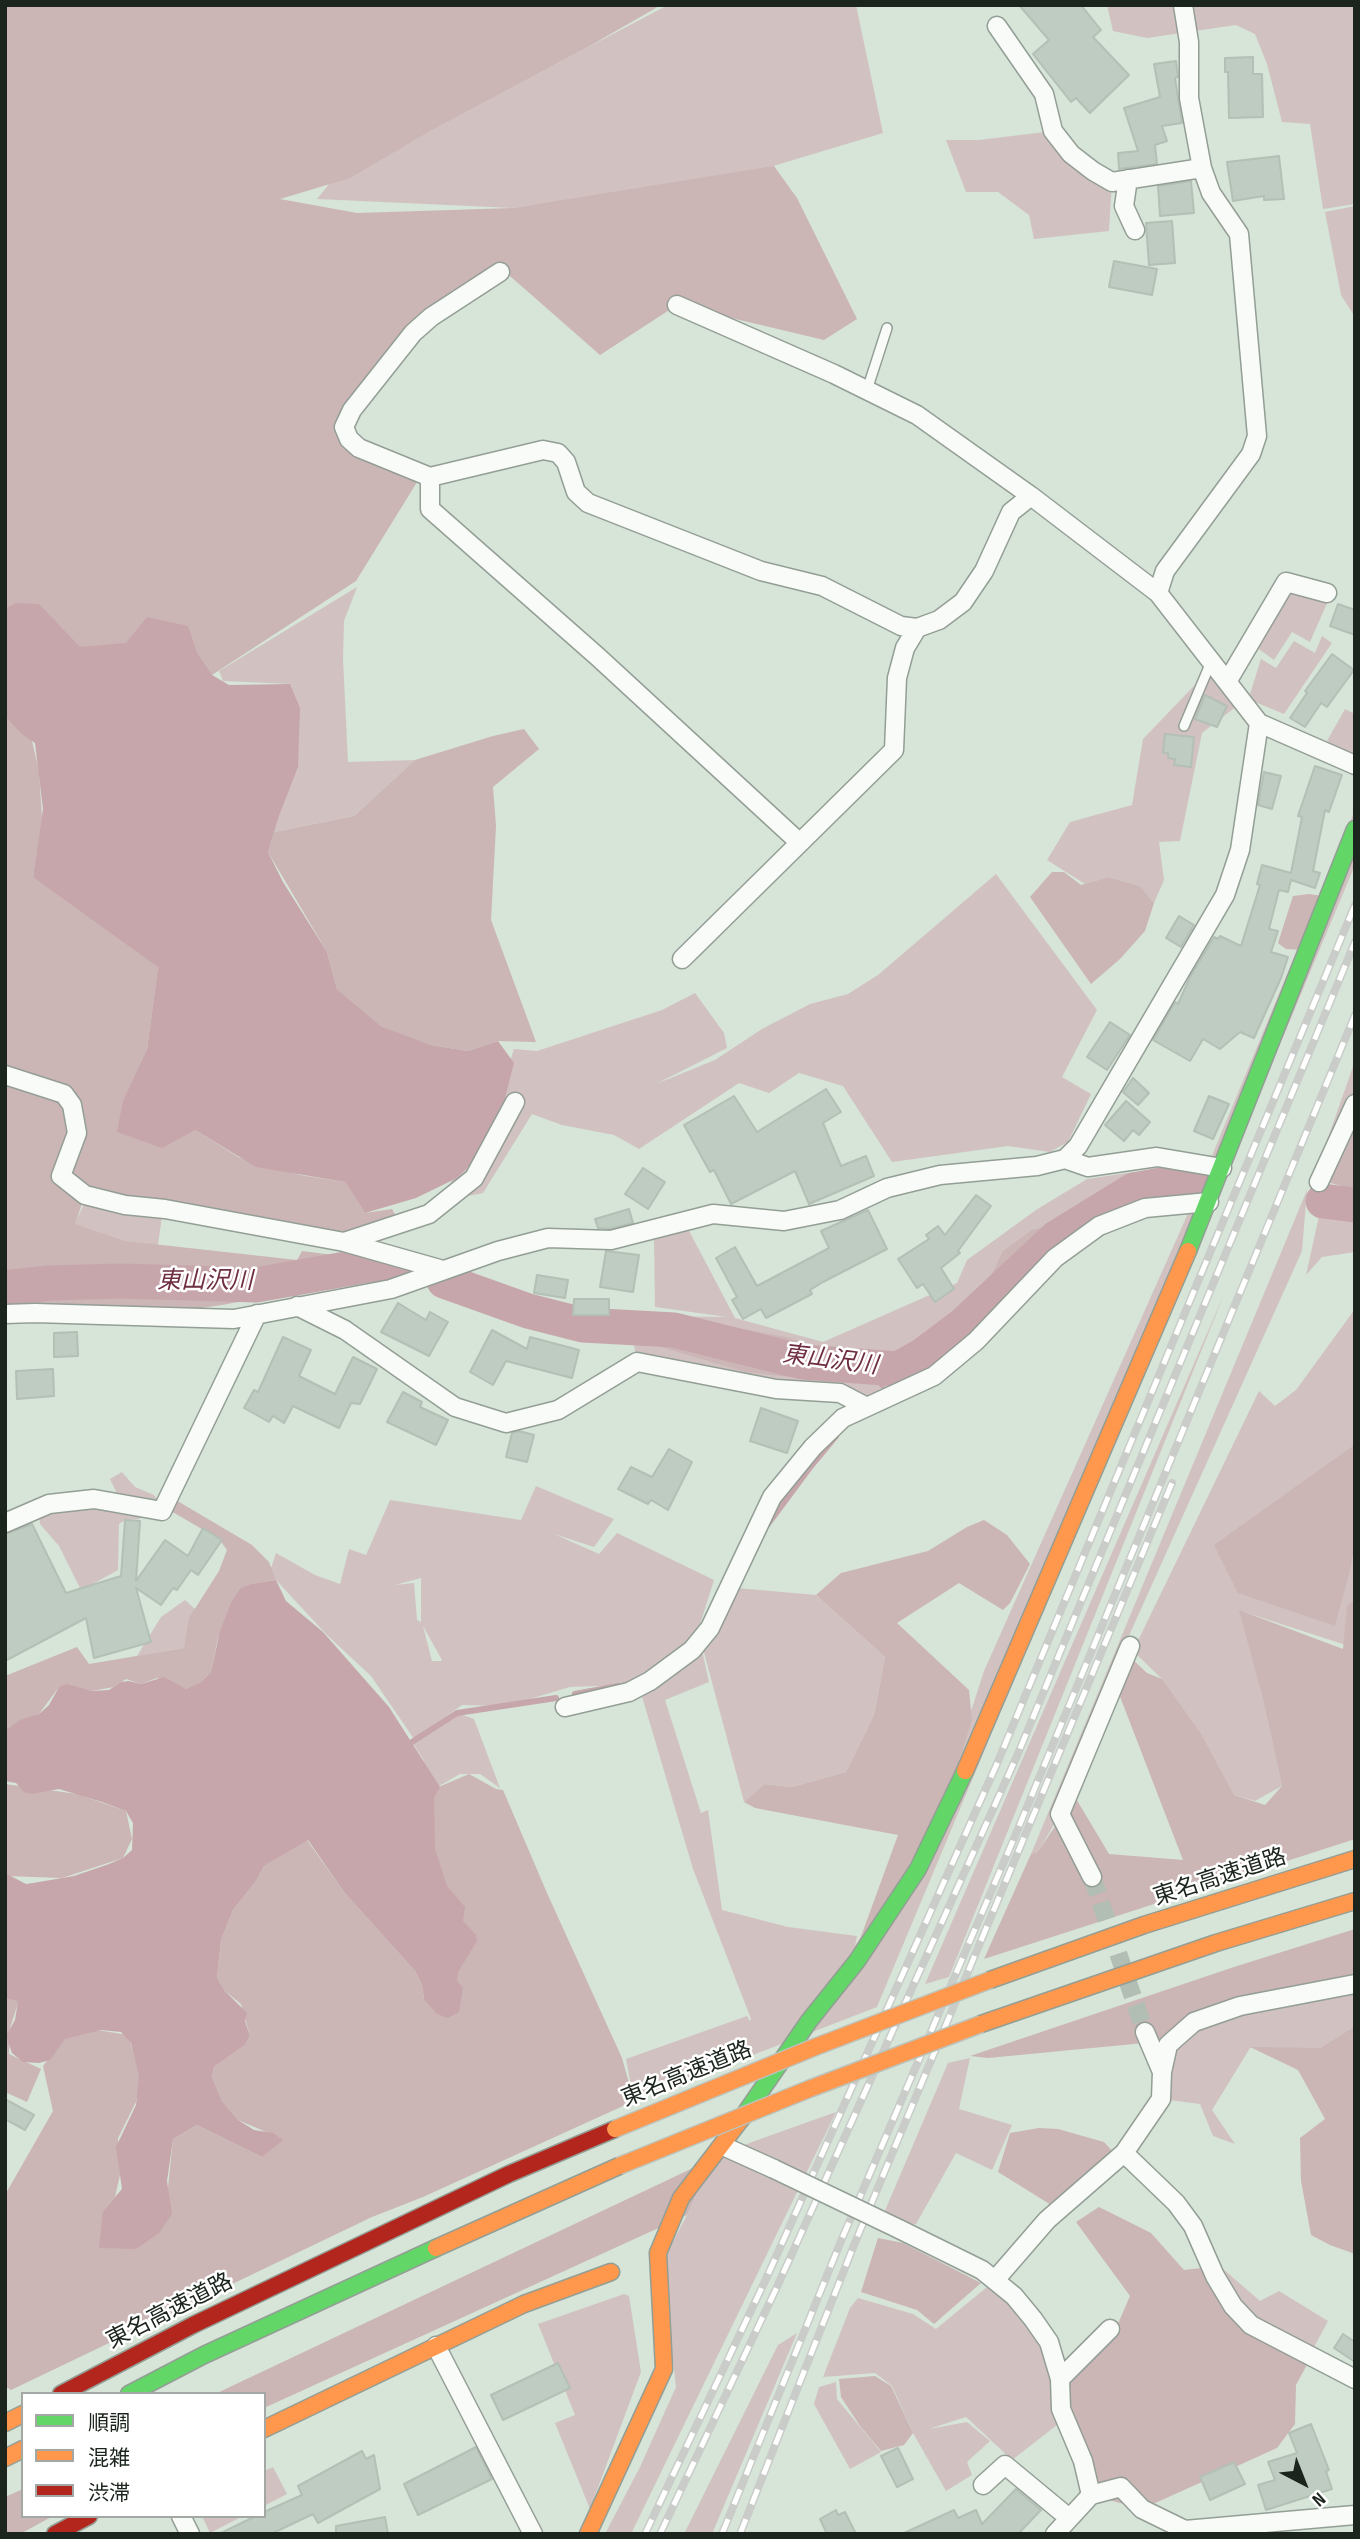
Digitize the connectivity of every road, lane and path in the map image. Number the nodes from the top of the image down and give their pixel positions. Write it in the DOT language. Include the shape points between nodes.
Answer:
graph roads {
  1 [pos="1183,5"];
  2 [pos="997,26"];
  3 [pos="1202,168"];
  4 [pos="1128,179"];
  5 [pos="1135,230"];
  6 [pos="500,272"];
  7 [pos="677,305"];
  8 [pos="887,328"];
  9 [pos="867,390"];
  10 [pos="430,477"];
  11 [pos="1031,496"];
  12 [pos="1157,593"];
  13 [pos="1327,593"];
  14 [pos="917,628"];
  15 [pos="1211,662"];
  16 [pos="1227,682"];
  17 [pos="1259,723"];
  18 [pos="1184,726"];
  19 [pos="1355,765"];
  20 [pos="1355,829"];
  21 [pos="800,843"];
  22 [pos="682,959"];
  23 [pos="5,1075"];
  24 [pos="515,1102"];
  25 [pos="1355,1104"];
  26 [pos="1065,1159"];
  27 [pos="1222,1168"];
  28 [pos="1319,1182"];
  29 [pos="1209,1202"];
  30 [pos="344,1242"];
  31 [pos="443,1270"];
  32 [pos="297,1306"];
  33 [pos="5,1314"];
  34 [pos="257,1314"];
  35 [pos="867,1407"];
  36 [pos="5,1523"];
  37 [pos="1130,1646"];
  38 [pos="565,1707"];
  39 [pos="1355,1859"];
  40 [pos="1091,1877"];
  41 [pos="1355,1901"];
  42 [pos="1355,1984"];
  43 [pos="1145,2032"];
  44 [pos="1162,2072"];
  45 [pos="723,2146"];
  46 [pos="1124,2153"];
  47 [pos="611,2272"];
  48 [pos="995,2280"];
  49 [pos="1110,2329"];
  50 [pos="436,2346"];
  51 [pos="1059,2379"];
  52 [pos="1355,2379"];
  53 [pos="65,2392"];
  54 [pos="133,2392"];
  55 [pos="21,2415"];
  56 [pos="5,2423"];
  57 [pos="266,2428"];
  58 [pos="21,2450"];
  59 [pos="5,2458"];
  60 [pos="983,2486"];
  61 [pos="1091,2495"];
  62 [pos="1355,2515"];
  63 [pos="85,2518"];
  64 [pos="182,2518"];
  65 [pos="1069,2518"];
  66 [pos="55,2534"];
  67 [pos="190,2534"];
  68 [pos="533,2534"];
  69 [pos="588,2534"];
  70 [pos="1055,2534"];
  1 -- 3 [label="street" via="1189,42 1189,98"];
  2 -- 4 [label="street" via="1044,94 1053,131 1071,154 1112,182"];
  3 -- 4 [label="street"];
  3 -- 12 [label="street" via="1211,193 1239,234 1257,436 1251,454 1165,571"];
  4 -- 5 [label="street" via="1124,206"];
  6 -- 10 [label="street" via="413,333 352,410 344,427 359,448"];
  7 -- 9 [label="street"];
  8 -- 9 [label="lane"];
  9 -- 11 [label="street" via="917,415"];
  10 -- 14 [label="street" via="543,450 558,453 576,492 587,503 761,571 822,586 901,626"];
  10 -- 21 [label="street" via="430,509"];
  11 -- 12 [label="street"];
  11 -- 14 [label="street" via="1011,512 984,571 963,602 939,620"];
  12 -- 15 [label="street"];
  13 -- 16 [label="street" via="1286,582"];
  14 -- 21 [label="street" via="905,648 897,678 894,750"];
  15 -- 16 [label="street"];
  15 -- 18 [label="lane"];
  16 -- 17 [label="street"];
  17 -- 19 [label="street"];
  17 -- 26 [label="street" via="1240,850 1225,895 1078,1146"];
  20 -- 27 [label="main road"];
  21 -- 22 [label="street"];
  23 -- 30 [label="street" via="64,1094 72,1105 77,1133 61,1176 85,1195"];
  24 -- 30 [label="street" via="474,1178 429,1214"];
  25 -- 28 [label="street"];
  26 -- 27 [label="street" via="1088,1167 1157,1157"];
  26 -- 31 [label="street" via="940,1175 887,1188 840,1210 784,1221 713,1213 611,1240 548,1238"];
  27 -- 29 [label="main road"];
  29 -- 35 [label="street" via="1145,1208 1099,1226 1055,1258 976,1341 934,1376"];
  29 -- 45 [label="main road" via="968,1765 918,1869"];
  30 -- 31 [label="street"];
  31 -- 32 [label="street" via="391,1289"];
  32 -- 34 [label="street"];
  32 -- 35 [label="street" via="345,1331 455,1407 506,1423 558,1410 637,1362 776,1389 839,1393"];
  33 -- 34 [label="street" via="234,1319"];
  34 -- 36 [label="street" via="162,1511 94,1499 49,1504"];
  35 -- 38 [label="street" via="843,1418 772,1497 710,1628 692,1650 629,1692"];
  37 -- 40 [label="street" via="1060,1814"];
  39 -- 53 [label="main road, 東名高速道路, bridge" via="990,1980 615,2129 509,2174 205,2319"];
  41 -- 54 [label="main road, bridge" via="1216,1942 809,2089 619,2166 440,2246"];
  42 -- 44 [label="street" via="1240,2006 1194,2022 1168,2045"];
  43 -- 44 [label="street"];
  44 -- 46 [label="street" via="1161,2099"];
  45 -- 48 [label="street, bridge"];
  45 -- 69 [label="main road" via="681,2199 658,2253 664,2369"];
  46 -- 48 [label="street" via="1047,2220"];
  46 -- 52 [label="street" via="1193,2226 1215,2276 1251,2325"];
  47 -- 50 [label="main road" via="524,2304"];
  48 -- 51 [label="street" via="1014,2296 1049,2342"];
  49 -- 51 [label="street"];
  50 -- 57 [label="main road"];
  50 -- 68 [label="street"];
  51 -- 61 [label="street" via="1061,2409 1083,2460"];
  55 -- 56 [label="main road"];
  58 -- 59 [label="main road"];
  60 -- 65 [label="street" via="1005,2465"];
  61 -- 62 [label="street" via="1121,2487 1142,2509 1185,2530"];
  61 -- 65 [label="street"];
  63 -- 66 [label="main road"];
  64 -- 67 [label="street"];
  65 -- 70 [label="street"];
}
